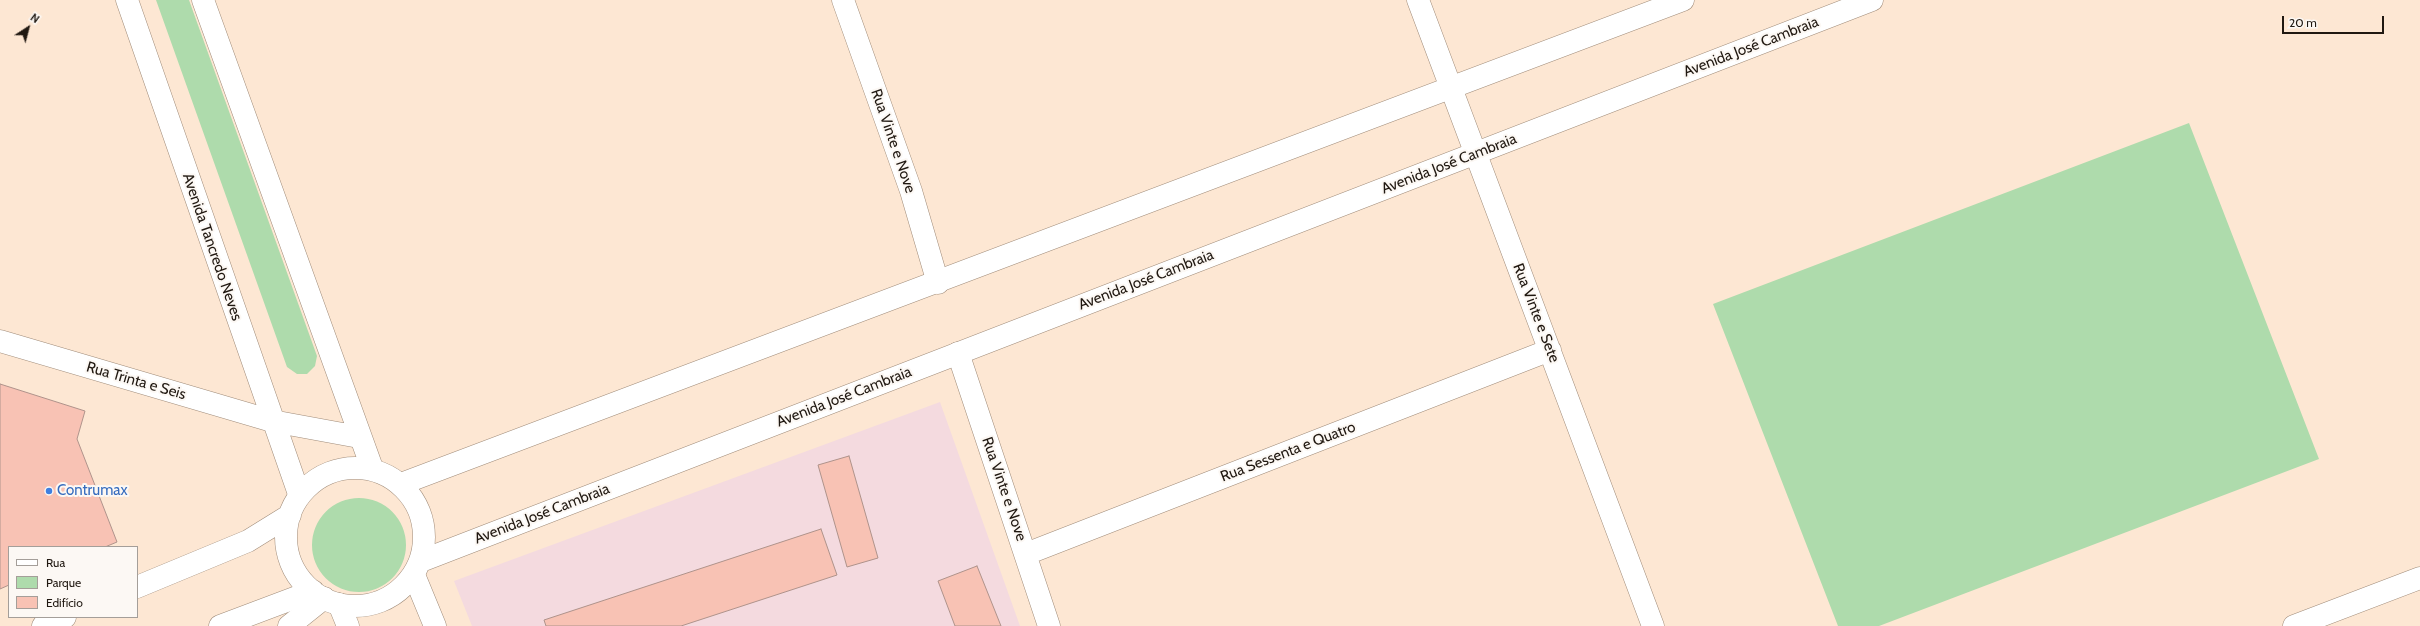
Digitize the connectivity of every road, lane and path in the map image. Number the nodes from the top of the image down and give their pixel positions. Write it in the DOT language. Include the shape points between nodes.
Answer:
graph roads {
  1 [pos="127,0"];
  2 [pos="203,0"];
  3 [pos="843,0"];
  4 [pos="1418,0"];
  5 [pos="1683,0"];
  6 [pos="1872,0"];
  7 [pos="1452,88"];
  8 [pos="1475,154"];
  9 [pos="938,283"];
  10 [pos="0,341"];
  11 [pos="1550,350"];
  12 [pos="958,352"];
  13 [pos="272,421"];
  14 [pos="359,437"];
  15 [pos="372,468"];
  16 [pos="401,484"];
  17 [pos="299,494"];
  18 [pos="290,515"];
  19 [pos="1026,554"];
  20 [pos="417,568"];
  21 [pos="2420,578"];
  22 [pos="138,588"];
  23 [pos="325,598"];
  24 [pos="63,618"];
  25 [pos="43,626"];
  26 [pos="220,626"];
  27 [pos="289,626"];
  28 [pos="348,626"];
  29 [pos="435,626"];
  30 [pos="1049,626"];
  31 [pos="1653,626"];
  32 [pos="2294,626"];
  1 -- 13 [label="main road, Avenida Tancredo Neves"];
  2 -- 14 [label="main road"];
  3 -- 9 [label="main road, Rua Vinte e Nove" via="911,190"];
  4 -- 7 [label="main road, Rua Vinte e Sete"];
  5 -- 7 [label="main road"];
  6 -- 8 [label="main road, Avenida José Cambraia"];
  7 -- 8 [label="main road, Rua Vinte e Sete"];
  7 -- 9 [label="main road"];
  8 -- 11 [label="main road, Rua Vinte e Sete"];
  8 -- 12 [label="main road, Avenida José Cambraia"];
  9 -- 16 [label="main road"];
  10 -- 13 [label="main road, Rua Trinta e Seis"];
  11 -- 19 [label="main road, Rua Sessenta e Quatro"];
  11 -- 31 [label="main road, Rua Vinte e Sete"];
  12 -- 19 [label="main road, Rua Vinte e Nove"];
  12 -- 20 [label="main road, Avenida José Cambraia"];
  13 -- 14 [label="main road, Rua Trinta e Seis"];
  13 -- 17 [label="main road, Avenida Tancredo Neves"];
  14 -- 15 [label="main road"];
  15 -- 16 [label="main road"];
  15 -- 17 [label="main road" via="332,470 314,480"];
  16 -- 20 [label="main road" via="408,491 426,536"];
  17 -- 18 [label="main road"];
  18 -- 22 [label="main road" via="248,541"];
  18 -- 23 [label="main road" via="285,536 290,563 303,583"];
  19 -- 30 [label="main road, Rua Vinte e Nove"];
  20 -- 23 [label="main road" via="399,591 381,602 360,606"];
  20 -- 29 [label="main road"];
  21 -- 32 [label="main road"];
  23 -- 26 [label="main road"];
  23 -- 27 [label="main road"];
  23 -- 28 [label="main road"];
  24 -- 25 [label="main road"];
}
